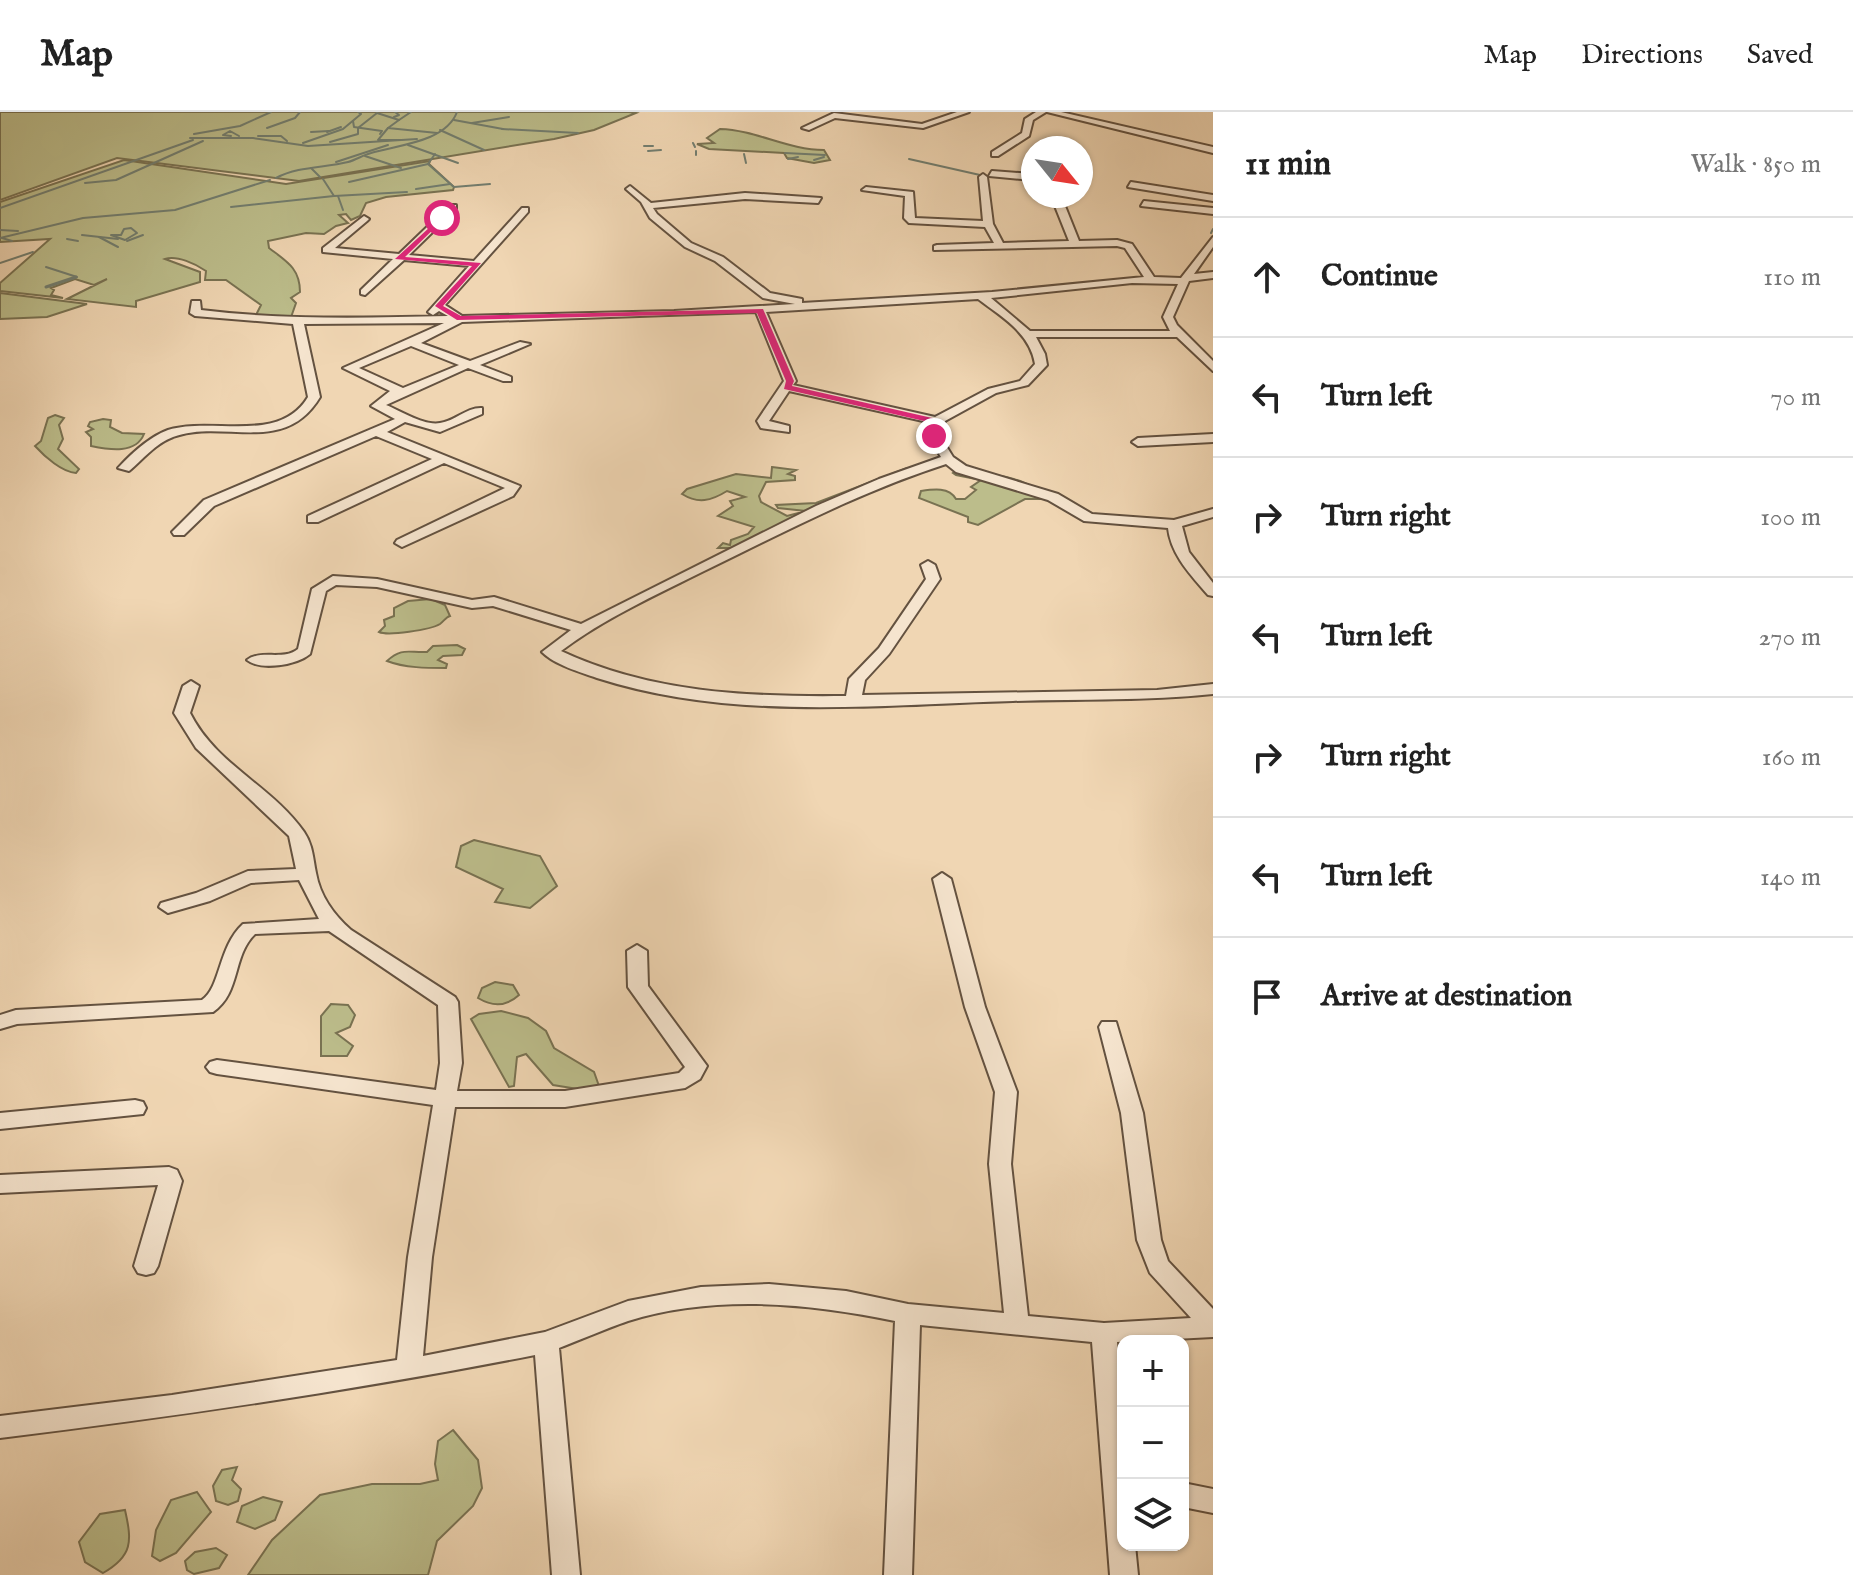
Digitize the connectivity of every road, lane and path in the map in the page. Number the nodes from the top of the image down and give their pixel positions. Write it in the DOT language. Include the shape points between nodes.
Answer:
graph roads {
  1 [pos="965,112"];
  2 [pos="1042,112"];
  3 [pos="1051,112"];
  4 [pos="806,128"];
  5 [pos="1213,150"];
  6 [pos="995,154"];
  7 [pos="1021,176"];
  8 [pos="1131,185"];
  9 [pos="630,189"];
  10 [pos="866,190"];
  11 [pos="1213,198"];
  12 [pos="818,200"];
  13 [pos="1144,204"];
  14 [pos="647,206"];
  15 [pos="453,207"];
  16 [pos="1061,208"];
  17 [pos="525,210"];
  18 [pos="1213,211"];
  19 [pos="364,219"];
  20 [pos="988,224"];
  21 [pos="1213,240"];
  22 [pos="1075,244"];
  23 [pos="1000,246"];
  24 [pos="937,248"];
  25 [pos="399,259"];
  26 [pos="478,264"];
  27 [pos="1213,275"];
  28 [pos="1151,280"];
  29 [pos="1186,280"];
  30 [pos="365,292"];
  31 [pos="981,296"];
  32 [pos="196,303"];
  33 [pos="438,306"];
  34 [pos="820,307"];
  35 [pos="760,310"];
  36 [pos="460,319"];
  37 [pos="424,321"];
  38 [pos="298,322"];
  39 [pos="1028,334"];
  40 [pos="1179,334"];
  41 [pos="414,341"];
  42 [pos="524,344"];
  43 [pos="1194,348"];
  44 [pos="1213,349"];
  45 [pos="467,365"];
  46 [pos="1213,368"];
  47 [pos="507,379"];
  48 [pos="787,387"];
  49 [pos="396,395"];
  50 [pos="478,411"];
  51 [pos="403,418"];
  52 [pos="938,421"];
  53 [pos="785,429"];
  54 [pos="380,430"];
  55 [pos="1213,438"];
  56 [pos="1138,442"];
  57 [pos="444,458"];
  58 [pos="948,459"];
  59 [pos="124,468"];
  60 [pos="1213,513"];
  61 [pos="313,519"];
  62 [pos="1175,524"];
  63 [pos="179,532"];
  64 [pos="402,543"];
  65 [pos="928,565"];
  66 [pos="1213,592"];
  67 [pos="586,630"];
  68 [pos="255,660"];
  69 [pos="191,686"];
  70 [pos="1213,689"];
  71 [pos="853,700"];
  72 [pos="306,874"];
  73 [pos="942,879"];
  74 [pos="168,907"];
  75 [pos="332,925"];
  76 [pos="637,951"];
  77 [pos="0,1022"];
  78 [pos="1109,1027"];
  79 [pos="217,1067"];
  80 [pos="444,1099"];
  81 [pos="135,1108"];
  82 [pos="0,1121"];
  83 [pos="0,1184"];
  84 [pos="146,1266"];
  85 [pos="908,1314"];
  86 [pos="1017,1325"];
  87 [pos="1213,1327"];
  88 [pos="1104,1333"];
  89 [pos="546,1342"];
  90 [pos="409,1369"];
  91 [pos="0,1427"];
  92 [pos="1119,1479"];
  93 [pos="1189,1496"];
  94 [pos="1213,1501"];
  95 [pos="1123,1551"];
  96 [pos="566,1575"];
  97 [pos="898,1575"];
  98 [pos="1124,1575"];
  1 -- 4 [label="street" via="923,126 834,115"];
  2 -- 6 [label="street" via="1029,119 1026,134"];
  3 -- 5 [label="street"];
  7 -- 20 [label="street" via="987,175"];
  8 -- 11 [label="street"];
  9 -- 14 [label="street"];
  10 -- 20 [label="street" via="910,194 912,221"];
  12 -- 14 [label="street" via="745,196"];
  13 -- 18 [label="street"];
  14 -- 34 [label="street" via="688,245 719,259 767,296"];
  15 -- 25 [label="street"];
  16 -- 22 [label="street"];
  17 -- 26 [label="street"];
  19 -- 25 [label="street" via="326,250"];
  20 -- 23 [label="street"];
  21 -- 29 [label="street"];
  22 -- 23 [label="street"];
  22 -- 28 [label="street" via="1126,245"];
  23 -- 24 [label="street"];
  25 -- 26 [label="street"];
  25 -- 30 [label="street"];
  26 -- 33 [label="street"];
  27 -- 29 [label="street"];
  28 -- 29 [label="street"];
  28 -- 31 [label="street"];
  29 -- 40 [label="street" via="1168,317"];
  31 -- 34 [label="street"];
  31 -- 39 [label="street"];
  32 -- 38 [label="street" via="194,312 202,314"];
  33 -- 36 [label="street"];
  33 -- 37 [label="street"];
  34 -- 35 [label="street"];
  35 -- 36 [label="street"];
  35 -- 48 [label="street" via="790,381"];
  36 -- 37 [label="street"];
  36 -- 41 [label="street"];
  37 -- 38 [label="street"];
  38 -- 59 [label="street" via="314,397 306,411 265,427 173,432"];
  39 -- 40 [label="street"];
  39 -- 52 [label="street" via="1041,365 1030,379 981,396"];
  40 -- 43 [label="street"];
  41 -- 45 [label="street" via="415,346"];
  41 -- 49 [label="street" via="349,368 399,391"];
  42 -- 45 [label="street"];
  43 -- 44 [label="street"];
  43 -- 46 [label="street"];
  45 -- 47 [label="street"];
  45 -- 49 [label="street"];
  48 -- 52 [label="street"];
  48 -- 53 [label="street" via="763,421"];
  49 -- 51 [label="street" via="377,406"];
  50 -- 51 [label="street" via="440,428"];
  51 -- 54 [label="street"];
  52 -- 58 [label="street" via="934,436"];
  54 -- 57 [label="street"];
  54 -- 63 [label="street" via="209,503"];
  55 -- 56 [label="street"];
  57 -- 61 [label="street"];
  57 -- 64 [label="street" via="513,490"];
  58 -- 62 [label="street" via="976,476 1053,497 1089,518"];
  58 -- 67 [label="street" via="885,479 797,519"];
  60 -- 62 [label="street"];
  62 -- 66 [label="street" via="1183,552"];
  65 -- 71 [label="street" via="933,579 884,651 857,679"];
  67 -- 68 [label="street" via="494,601 472,604 377,583 333,580 319,589 305,651 295,659"];
  67 -- 71 [label="street" via="550,652 598,675 723,699"];
  69 -- 72 [label="street" via="182,713 195,739 297,834"];
  70 -- 71 [label="street" via="1157,695"];
  72 -- 74 [label="street" via="248,877"];
  72 -- 75 [label="street"];
  73 -- 86 [label="street" via="975,1007 1006,1092 1000,1164"];
  75 -- 77 [label="street" via="250,928 233,947 222,995 206,1007"];
  75 -- 80 [label="street" via="448,1002 451,1063"];
  76 -- 80 [label="street" via="638,987 696,1066 691,1077 565,1099"];
  78 -- 87 [label="street" via="1132,1113 1149,1240 1158,1266"];
  79 -- 80 [label="street"];
  80 -- 90 [label="street"];
  81 -- 82 [label="street"];
  83 -- 84 [label="street" via="169,1176"];
  85 -- 86 [label="street"];
  85 -- 89 [label="street" via="846,1301 769,1294 701,1297 628,1311"];
  85 -- 97 [label="street"];
  86 -- 88 [label="street"];
  87 -- 88 [label="street"];
  88 -- 92 [label="street"];
  89 -- 90 [label="street"];
  89 -- 96 [label="street"];
  90 -- 91 [label="street"];
  93 -- 94 [label="street"];
  95 -- 98 [label="street"];
}
